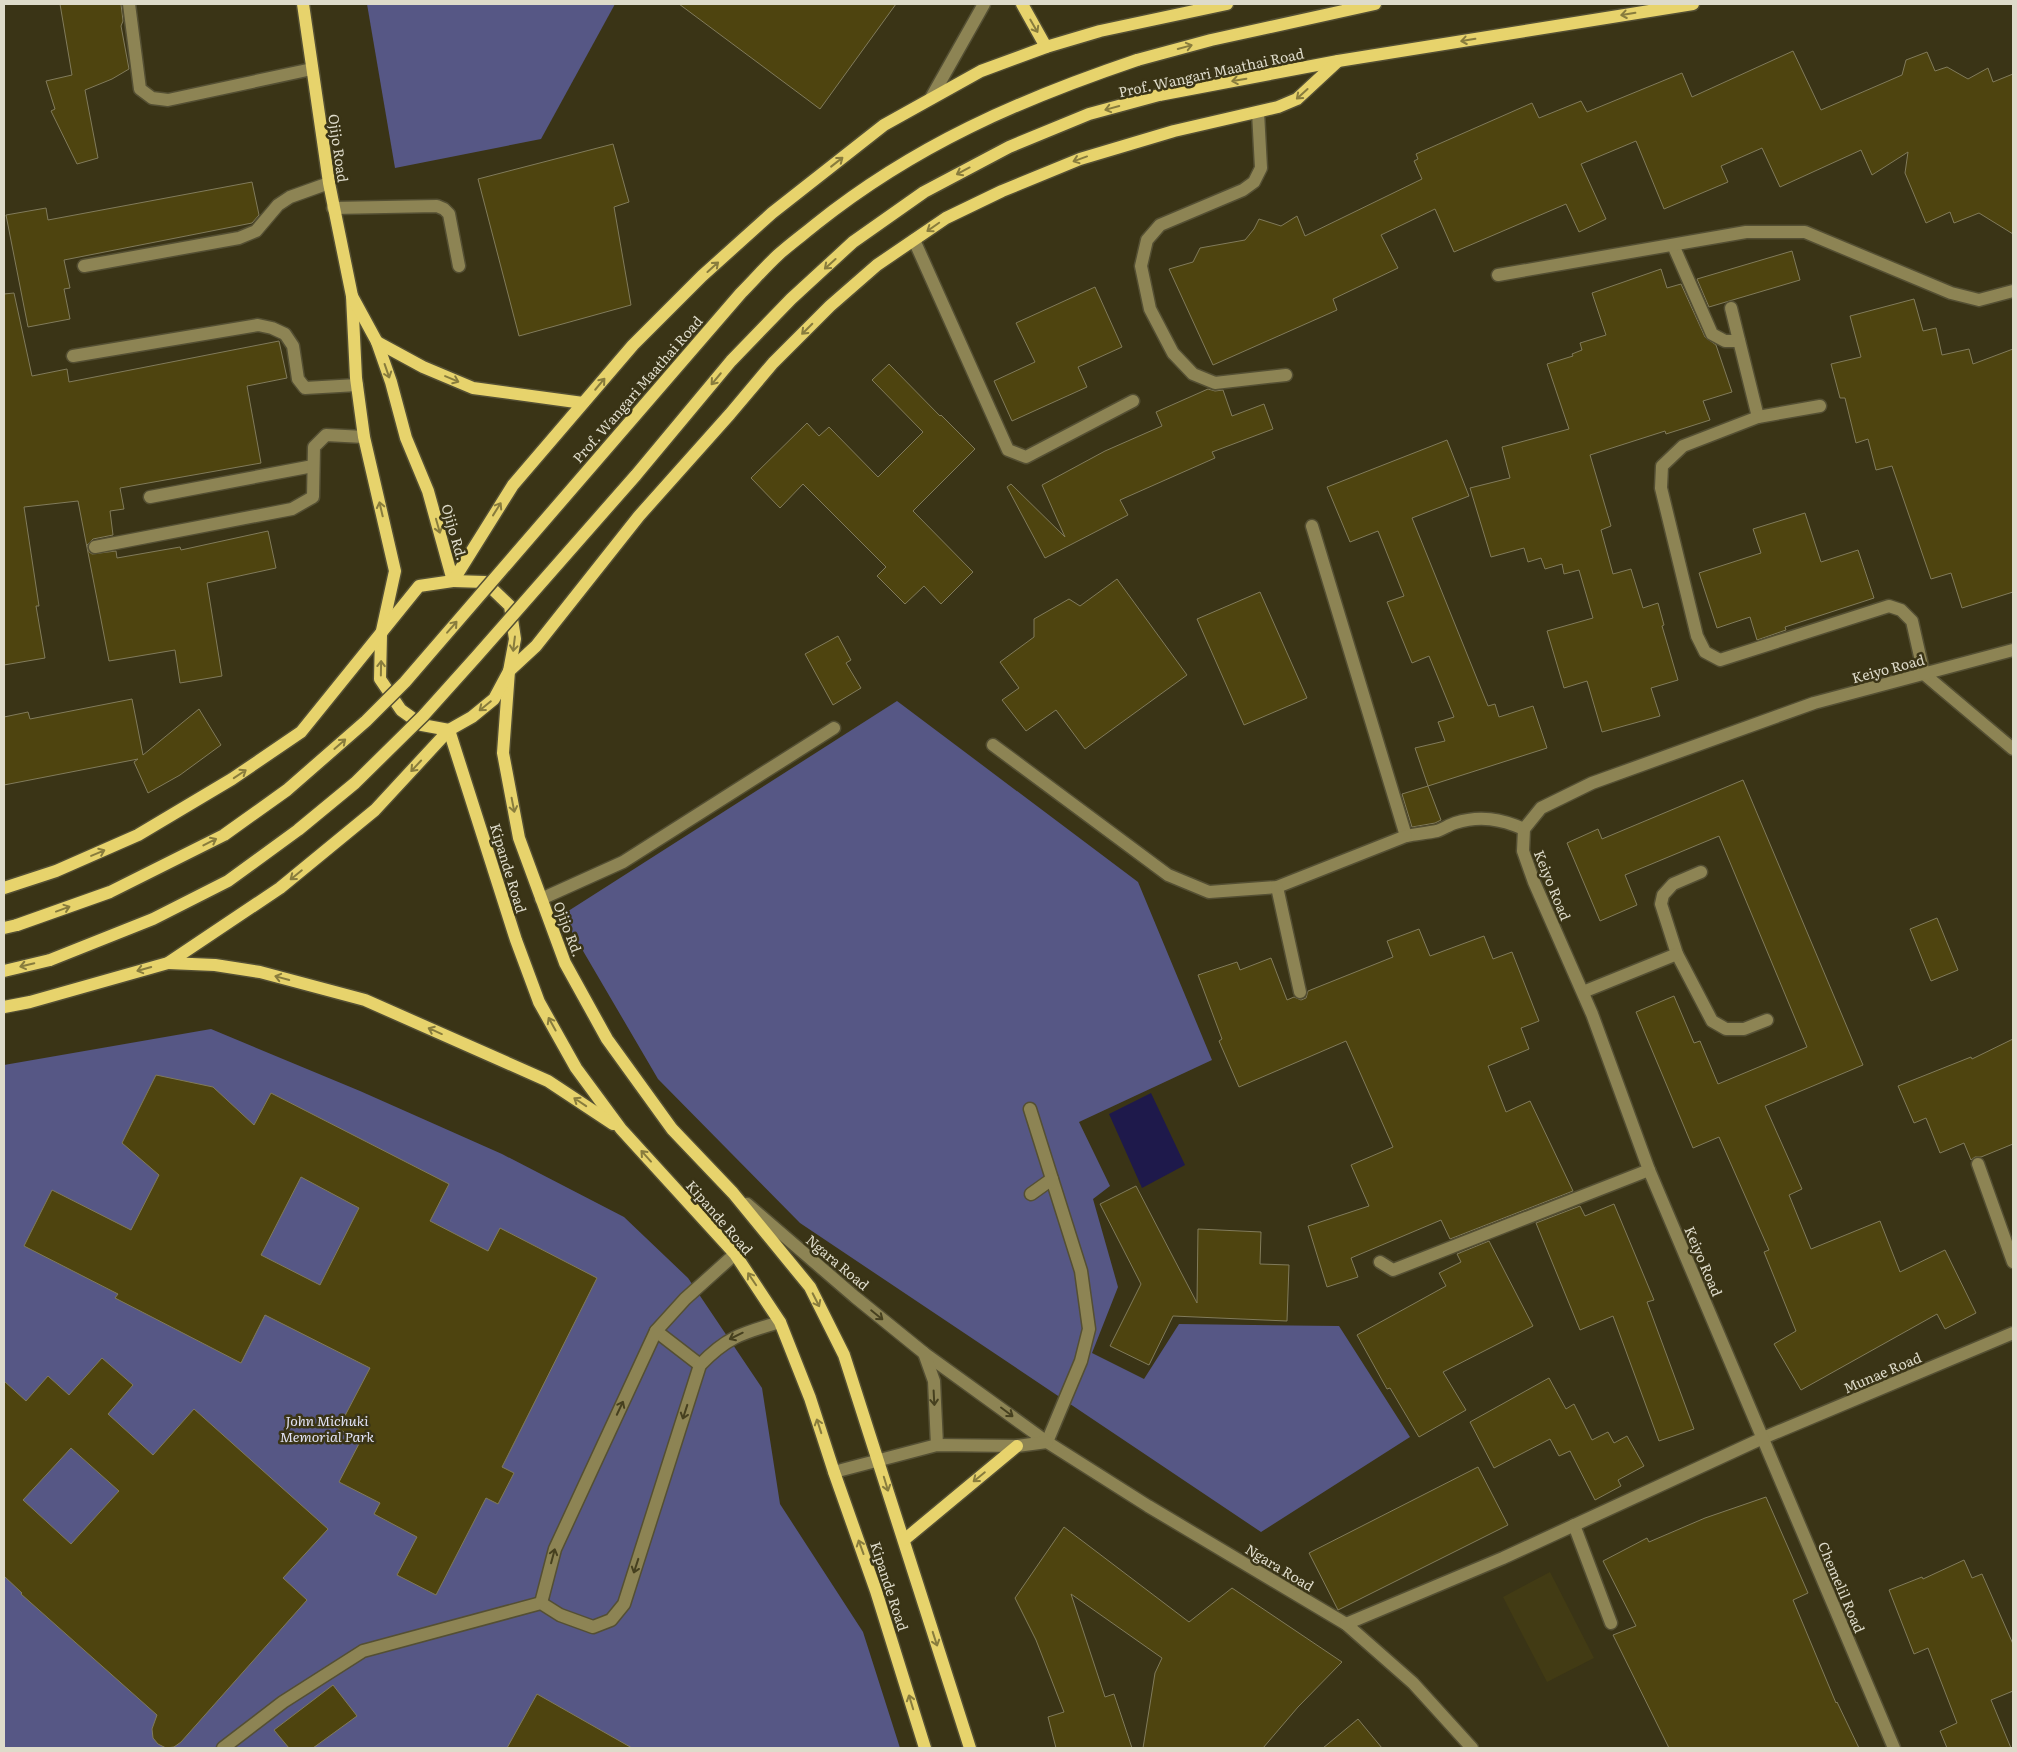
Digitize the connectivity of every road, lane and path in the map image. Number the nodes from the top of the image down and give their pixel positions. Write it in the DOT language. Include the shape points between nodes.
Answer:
graph roads {
  1 [pos="129,4"];
  2 [pos="303,4"];
  3 [pos="984,4"];
  4 [pos="1022,4"];
  5 [pos="1227,4"];
  6 [pos="1375,4"];
  7 [pos="1694,4"];
  8 [pos="1046,47"];
  9 [pos="1338,61"];
  10 [pos="312,69"];
  11 [pos="931,98"];
  12 [pos="1258,112"];
  13 [pos="329,182"];
  14 [pos="333,208"];
  15 [pos="914,240"];
  16 [pos="1673,245"];
  17 [pos="84,266"];
  18 [pos="459,266"];
  19 [pos="1498,275"];
  20 [pos="2013,291"];
  21 [pos="352,296"];
  22 [pos="1731,308"];
  23 [pos="1739,341"];
  24 [pos="377,342"];
  25 [pos="73,356"];
  26 [pos="1286,375"];
  27 [pos="357,384"];
  28 [pos="1133,400"];
  29 [pos="583,403"];
  30 [pos="1820,406"];
  31 [pos="1758,417"];
  32 [pos="364,437"];
  33 [pos="313,466"];
  34 [pos="150,497"];
  35 [pos="1312,526"];
  36 [pos="95,547"];
  37 [pos="453,581"];
  38 [pos="381,635"];
  39 [pos="2013,650"];
  40 [pos="509,671"];
  41 [pos="1924,674"];
  42 [pos="834,728"];
  43 [pos="449,730"];
  44 [pos="994,745"];
  45 [pos="2013,749"];
  46 [pos="1524,829"];
  47 [pos="1406,836"];
  48 [pos="1701,872"];
  49 [pos="1277,887"];
  50 [pos="4,888"];
  51 [pos="541,899"];
  52 [pos="4,928"];
  53 [pos="1677,954"];
  54 [pos="168,962"];
  55 [pos="4,971"];
  56 [pos="1300,992"];
  57 [pos="1583,992"];
  58 [pos="4,1007"];
  59 [pos="1767,1020"];
  60 [pos="1030,1109"];
  61 [pos="621,1129"];
  62 [pos="1978,1164"];
  63 [pos="1649,1170"];
  64 [pos="1052,1179"];
  65 [pos="733,1192"];
  66 [pos="1031,1194"];
  67 [pos="735,1254"];
  68 [pos="1380,1262"];
  69 [pos="2013,1262"];
  70 [pos="780,1322"];
  71 [pos="656,1331"];
  72 [pos="2013,1333"];
  73 [pos="924,1353"];
  74 [pos="700,1365"];
  75 [pos="1763,1438"];
  76 [pos="1047,1442"];
  77 [pos="937,1445"];
  78 [pos="1017,1446"];
  79 [pos="879,1461"];
  80 [pos="834,1472"];
  81 [pos="1574,1525"];
  82 [pos="904,1540"];
  83 [pos="541,1603"];
  84 [pos="1346,1624"];
  85 [pos="1610,1624"];
  86 [pos="223,1748"];
  87 [pos="925,1748"];
  88 [pos="970,1748"];
  89 [pos="1472,1748"];
  90 [pos="1894,1748"];
  1 -- 10 [label="street" via="140,89 152,98 168,100"];
  2 -- 10 [label="main road, Ojijo Road"];
  3 -- 11 [label="street"];
  4 -- 8 [label="main road, one-way"];
  5 -- 8 [label="main road, Prof. Wangari Maathai Road" via="1100,31"];
  52 -- 6 [label="main road, Prof. Wangari Maathai Road, one-way, bridge" via="110,892 224,834 287,790 352,734 405,682 741,293 779,254 840,205 904,162 990,116 1063,85 1211,40"];
  7 -- 9 [label="main road, Prof. Wangari Maathai Road, one-way"];
  8 -- 11 [label="main road, Prof. Wangari Maathai Road" via="981,71"];
  9 -- 12 [label="main road, one-way" via="1297,99"];
  9 -- 55 [label="main road, Prof. Wangari Maathai Road, one-way, bridge" via="1159,95 1089,114 1009,147 924,192 853,242 731,361 476,657 423,716 355,783 228,881 153,919 50,960"];
  10 -- 13 [label="main road, Ojijo Road"];
  29 -- 11 [label="main road, Prof. Wangari Maathai Road, one-way" via="633,345 702,276 772,213 884,125"];
  12 -- 15 [label="main road, one-way" via="1174,131 1080,159 946,218"];
  12 -- 26 [label="street" via="1262,168 1254,182 1243,190 1160,225 1147,240 1141,266 1150,309 1173,352 1193,374 1215,383"];
  13 -- 14 [label="main road, Ojijo Road"];
  13 -- 17 [label="street" via="290,197 278,205 256,231 239,238"];
  14 -- 18 [label="street" via="437,206 444,209 449,214"];
  14 -- 21 [label="main road, Ojijo Road"];
  15 -- 28 [label="street" via="1008,450 1026,457"];
  15 -- 40 [label="main road, one-way" via="877,265 773,363 639,516 536,646"];
  16 -- 19 [label="street"];
  16 -- 20 [label="street" via="1746,232 1805,232 1951,293 1979,300"];
  16 -- 23 [label="street" via="1712,334 1724,341"];
  21 -- 24 [label="main road, Ojijo Rd."];
  21 -- 27 [label="main road"];
  22 -- 23 [label="street"];
  23 -- 31 [label="street"];
  24 -- 29 [label="main road, one-way" via="423,367 473,388"];
  24 -- 37 [label="main road, Ojijo Rd., one-way" via="406,438 428,492"];
  25 -- 27 [label="street" via="258,325 285,334 293,346 298,379 305,388"];
  27 -- 32 [label="main road"];
  37 -- 29 [label="main road, Prof. Wangari Maathai Road, one-way" via="513,485"];
  30 -- 31 [label="street"];
  31 -- 41 [label="street" via="1683,446 1662,466 1661,488 1697,636 1705,652 1720,660 1889,606 1901,610 1912,622"];
  32 -- 33 [label="street" via="326,435 314,447"];
  38 -- 32 [label="main road, one-way" via="395,571"];
  33 -- 34 [label="street"];
  33 -- 36 [label="street" via="313,497 292,510"];
  35 -- 47 [label="street"];
  37 -- 38 [label="main road" via="420,586"];
  37 -- 40 [label="main road, Ojijo Rd., one-way" via="485,582 510,606 515,639"];
  43 -- 38 [label="main road, one-way" via="422,725 402,710 380,679"];
  50 -- 38 [label="main road, one-way" via="56,871 138,835 232,779 301,732"];
  39 -- 41 [label="street, Keiyo Road"];
  40 -- 43 [label="main road, one-way" via="494,699"];
  40 -- 51 [label="main road, Ojijo Rd., one-way" via="503,753 519,838"];
  41 -- 45 [label="street"];
  41 -- 46 [label="street, Keiyo Road" via="1814,703 1592,783 1541,808"];
  42 -- 51 [label="street" via="623,862"];
  43 -- 54 [label="main road, one-way" via="375,810 280,888"];
  61 -- 43 [label="main road, Kipande Road, one-way" via="576,1068 540,1002 516,940"];
  44 -- 49 [label="street" via="1168,875 1209,892"];
  46 -- 47 [label="street" via="1494,818 1480,818"];
  46 -- 57 [label="street, Keiyo Road" via="1523,851 1534,882"];
  47 -- 49 [label="street"];
  48 -- 53 [label="street" via="1673,884 1663,895 1661,904"];
  49 -- 56 [label="street"];
  51 -- 65 [label="main road, Ojijo Rd." via="565,963 607,1039 672,1129"];
  53 -- 57 [label="street"];
  53 -- 59 [label="street" via="1712,1021 1726,1029 1744,1029"];
  54 -- 58 [label="main road, one-way"];
  61 -- 54 [label="main road, one-way" via="548,1081 365,1000 260,972"];
  57 -- 63 [label="street, Keiyo Road"];
  60 -- 64 [label="street"];
  67 -- 61 [label="main road, Kipande Road, one-way"];
  62 -- 69 [label="street"];
  63 -- 68 [label="street" via="1393,1270"];
  63 -- 75 [label="street, Keiyo Road"];
  64 -- 66 [label="street"];
  64 -- 76 [label="street" via="1081,1271 1089,1329 1081,1361"];
  65 -- 73 [label="street, Ngara Road, one-way"];
  65 -- 79 [label="main road, Kipande Road, one-way" via="810,1287 844,1355"];
  70 -- 67 [label="main road, Kipande Road, one-way"];
  67 -- 71 [label="street" via="685,1299"];
  70 -- 74 [label="street, one-way" via="735,1336"];
  80 -- 70 [label="main road, Kipande Road, one-way"];
  71 -- 74 [label="street"];
  83 -- 71 [label="street, one-way" via="555,1549"];
  72 -- 75 [label="street, Munae Road"];
  73 -- 76 [label="street, Ngara Road, one-way"];
  73 -- 77 [label="street, one-way" via="934,1381"];
  74 -- 83 [label="street, one-way" via="624,1604 611,1620 594,1627 560,1615"];
  75 -- 81 [label="street, Munae Road"];
  75 -- 90 [label="street, Chemelil Road"];
  76 -- 78 [label="street"];
  76 -- 84 [label="street, Ngara Road"];
  77 -- 78 [label="street"];
  77 -- 79 [label="street"];
  78 -- 82 [label="main road, one-way"];
  79 -- 80 [label="street"];
  79 -- 82 [label="main road, Kipande Road, one-way"];
  87 -- 80 [label="main road, Kipande Road, one-way" via="876,1591"];
  81 -- 84 [label="street, Munae Road"];
  81 -- 85 [label="street"];
  82 -- 88 [label="main road, Kipande Road, one-way"];
  83 -- 86 [label="street" via="363,1651 283,1702"];
  84 -- 89 [label="street, Ngara Road" via="1413,1683"];
}
